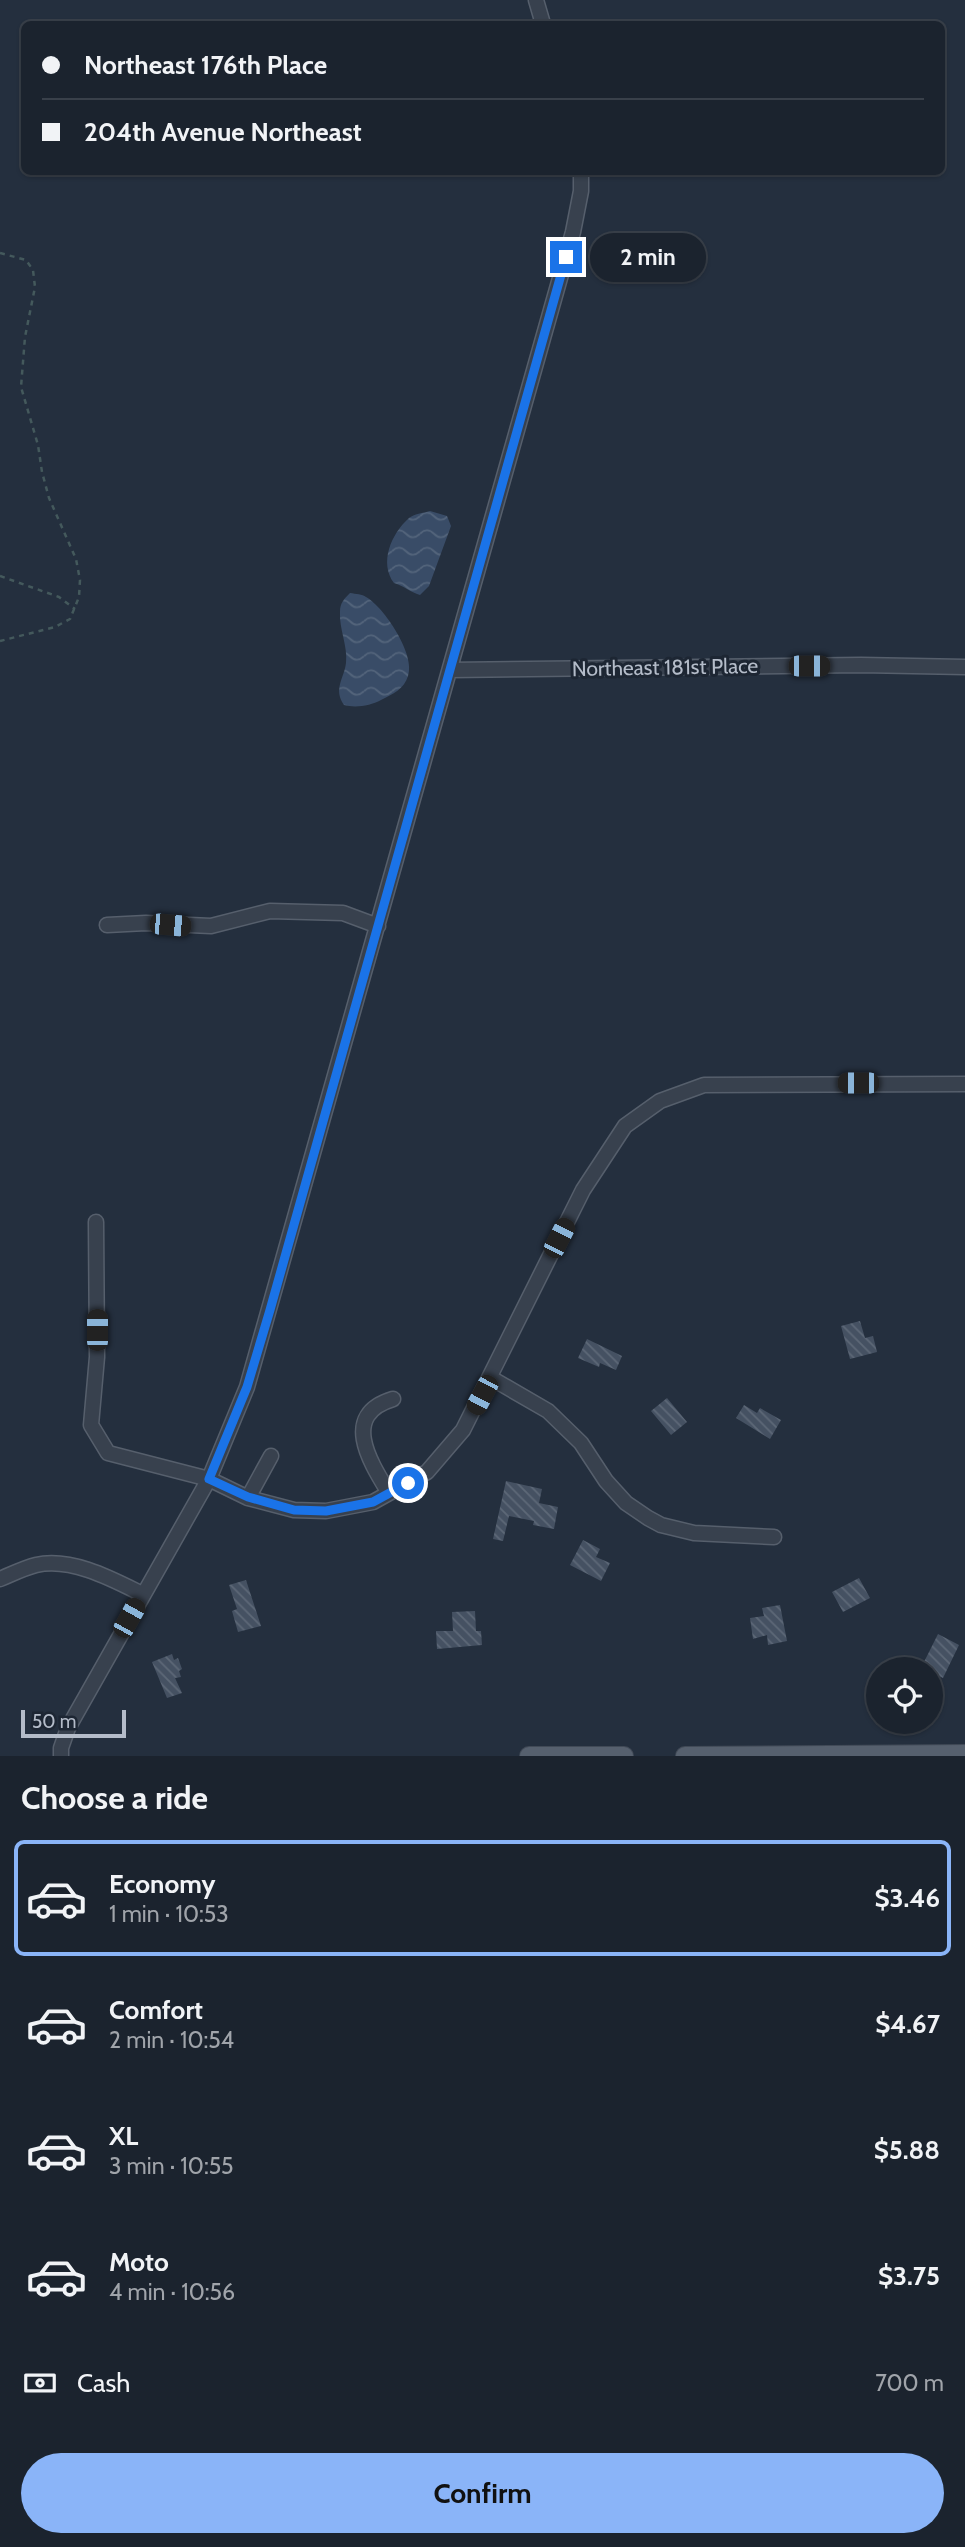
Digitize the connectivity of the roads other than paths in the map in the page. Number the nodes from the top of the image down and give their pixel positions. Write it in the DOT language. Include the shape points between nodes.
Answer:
graph roads {
  1 [pos="536,0"];
  2 [pos="542,21"];
  3 [pos="581,175"];
  4 [pos="965,667"];
  5 [pos="450,670"];
  6 [pos="107,925"];
  7 [pos="378,926"];
  8 [pos="965,1084"];
  9 [pos="96,1222"];
  10 [pos="491,1378"];
  11 [pos="393,1399"];
  12 [pos="271,1455"];
  13 [pos="209,1479"];
  14 [pos="389,1493"];
  15 [pos="248,1497"];
  16 [pos="774,1537"];
  17 [pos="0,1579"];
  18 [pos="142,1594"];
  19 [pos="965,1754"];
  20 [pos="832,1755"];
  21 [pos="61,1756"];
  22 [pos="529,1756"];
  23 [pos="625,1756"];
  24 [pos="684,1756"];
  1 -- 2 [label="street"];
  3 -- 5 [label="street" via="573,232"];
  4 -- 5 [label="street, Northeast 181st Place"];
  5 -- 7 [label="street"];
  6 -- 7 [label="street" via="211,926 271,911 343,913"];
  7 -- 13 [label="street" via="247,1387"];
  8 -- 10 [label="street" via="704,1085 660,1101 625,1126 583,1190"];
  9 -- 13 [label="street" via="97,1357 91,1425 107,1453"];
  10 -- 14 [label="street" via="463,1430 427,1472"];
  10 -- 16 [label="street" via="548,1411 581,1443 626,1503 648,1518 695,1533"];
  11 -- 14 [label="street" via="382,1402 367,1416 363,1437 368,1457"];
  12 -- 15 [label="street"];
  13 -- 15 [label="street"];
  13 -- 18 [label="street"];
  14 -- 15 [label="street" via="373,1502 326,1511 294,1510"];
  17 -- 18 [label="street" via="38,1564 73,1566"];
  18 -- 21 [label="street" via="68,1728"];
  19 -- 20 [label="main road"];
  20 -- 24 [label="main road"];
  22 -- 23 [label="main road"];
}
